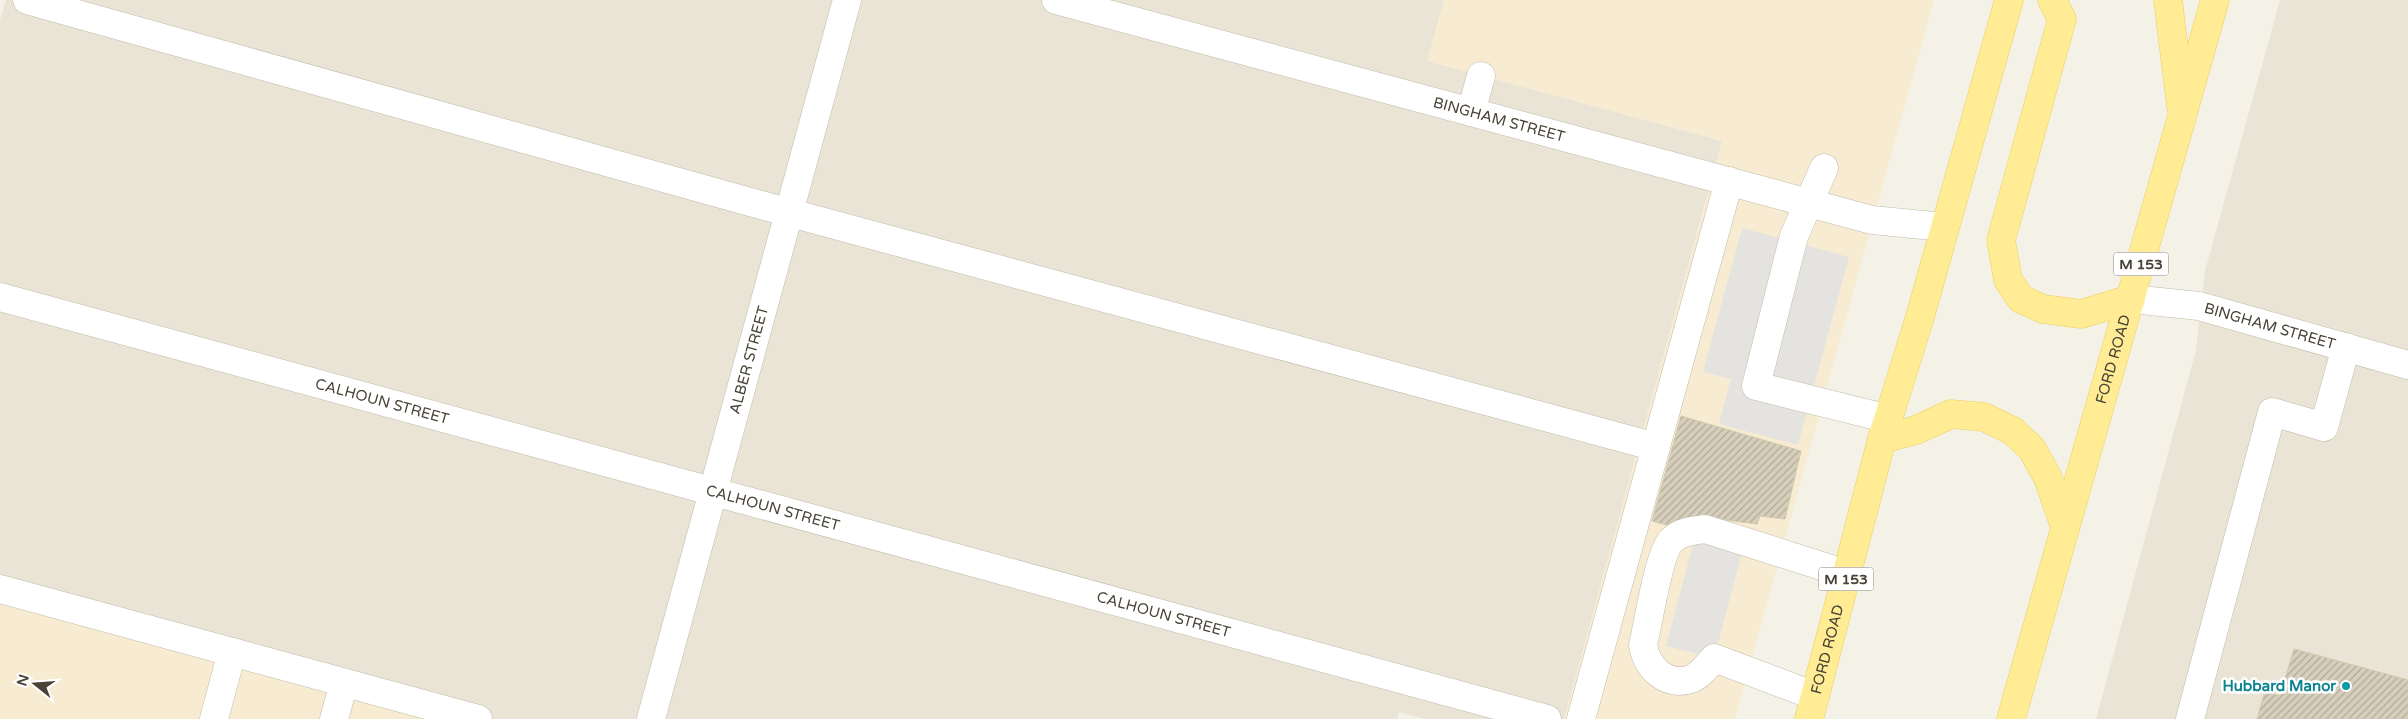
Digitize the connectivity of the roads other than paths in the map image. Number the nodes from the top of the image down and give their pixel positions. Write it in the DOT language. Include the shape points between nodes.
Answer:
graph roads {
  1 [pos="27,0"];
  2 [pos="847,0"];
  3 [pos="1056,0"];
  4 [pos="2008,0"];
  5 [pos="2052,0"];
  6 [pos="2168,0"];
  7 [pos="2215,0"];
  8 [pos="1481,76"];
  9 [pos="1471,112"];
  10 [pos="2182,117"];
  11 [pos="1824,168"];
  12 [pos="1729,182"];
  13 [pos="1810,202"];
  14 [pos="790,212"];
  15 [pos="1944,227"];
  16 [pos="0,297"];
  17 [pos="2132,299"];
  18 [pos="2346,347"];
  19 [pos="2408,365"];
  20 [pos="1886,429"];
  21 [pos="1656,447"];
  22 [pos="713,491"];
  23 [pos="2065,527"];
  24 [pos="1847,574"];
  25 [pos="0,589"];
  26 [pos="232,652"];
  27 [pos="344,683"];
  28 [pos="1812,707"];
  29 [pos="214,719"];
  30 [pos="334,719"];
  31 [pos="478,719"];
  32 [pos="651,719"];
  33 [pos="1547,719"];
  34 [pos="1581,719"];
  35 [pos="2011,719"];
  36 [pos="2190,719"];
  1 -- 14 [label="street"];
  2 -- 14 [label="street, ALBER STREET"];
  3 -- 9 [label="street, BINGHAM STREET"];
  4 -- 15 [label="main road, FORD ROAD / M 153"];
  5 -- 17 [label="main road" via="2062,20 2001,240 2008,280 2021,299 2043,309 2081,314"];
  6 -- 10 [label="main road"];
  7 -- 10 [label="main road, FORD ROAD / M 153"];
  8 -- 9 [label="street"];
  9 -- 12 [label="street, BINGHAM STREET"];
  10 -- 17 [label="main road, FORD ROAD / M 153"];
  11 -- 13 [label="street"];
  12 -- 13 [label="street, BINGHAM STREET"];
  12 -- 21 [label="street"];
  13 -- 15 [label="street, BINGHAM STREET" via="1872,220"];
  13 -- 20 [label="street" via="1794,236 1756,386"];
  14 -- 21 [label="street"];
  14 -- 22 [label="street, ALBER STREET"];
  15 -- 20 [label="main road, FORD ROAD / M 153"];
  16 -- 22 [label="street, CALHOUN STREET"];
  17 -- 18 [label="street, BINGHAM STREET" via="2199,306"];
  17 -- 23 [label="main road, FORD ROAD / M 153"];
  18 -- 19 [label="street, BINGHAM STREET"];
  18 -- 36 [label="street" via="2324,428 2272,412"];
  20 -- 23 [label="main road" via="1916,430 1951,414 1984,417 2013,431 2032,449 2048,478"];
  20 -- 24 [label="main road, FORD ROAD / M 153"];
  21 -- 34 [label="street"];
  22 -- 32 [label="street, ALBER STREET"];
  22 -- 33 [label="street, CALHOUN STREET"];
  23 -- 35 [label="main road, FORD ROAD / M 153"];
  24 -- 28 [label="main road, FORD ROAD / M 153"];
  24 -- 28 [label="street" via="1705,529 1682,533 1670,541 1662,558 1643,645 1645,658 1657,673 1672,682 1692,679 1714,658"];
  25 -- 26 [label="street"];
  26 -- 27 [label="street"];
  26 -- 29 [label="street"];
  27 -- 30 [label="street"];
  27 -- 31 [label="street"];
}
